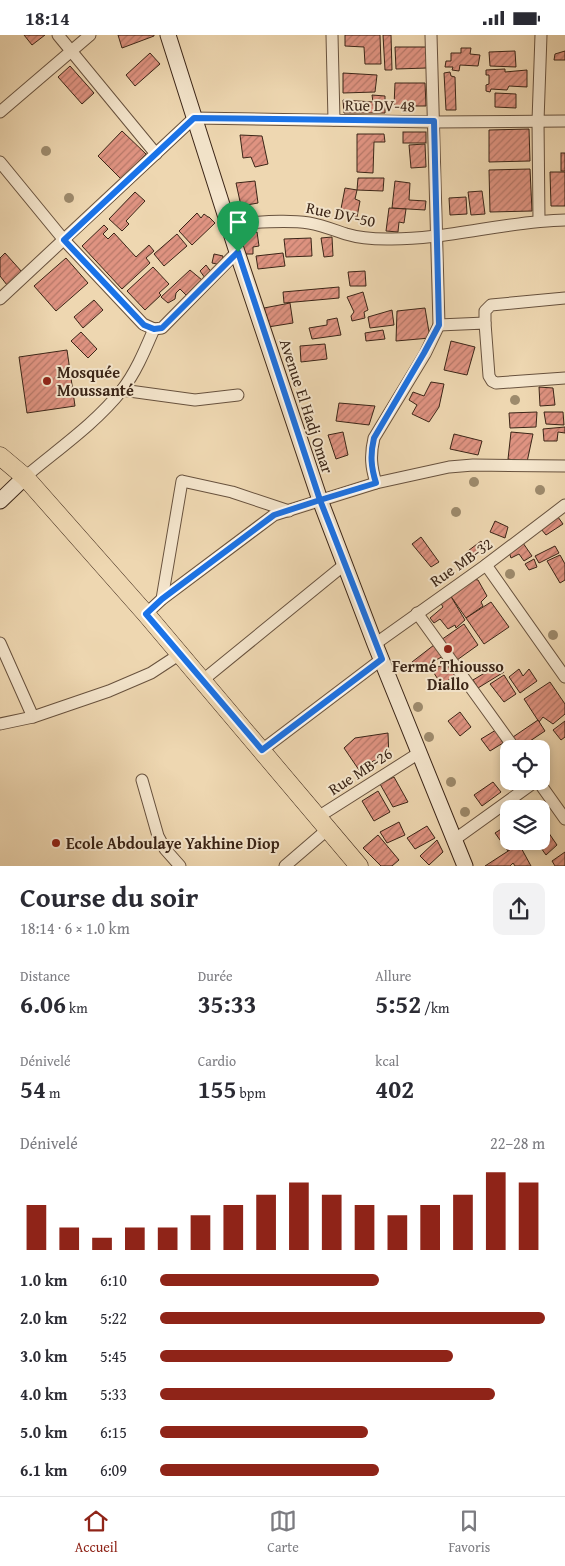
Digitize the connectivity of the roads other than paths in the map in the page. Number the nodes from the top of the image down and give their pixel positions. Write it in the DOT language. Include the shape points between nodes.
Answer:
graph roads {
  1 [pos="58,35"];
  2 [pos="90,35"];
  3 [pos="168,35"];
  4 [pos="332,35"];
  5 [pos="432,35"];
  6 [pos="541,35"];
  7 [pos="71,51"];
  8 [pos="0,112"];
  9 [pos="194,118"];
  10 [pos="334,120"];
  11 [pos="434,121"];
  12 [pos="538,121"];
  13 [pos="565,121"];
  14 [pos="156,155"];
  15 [pos="0,162"];
  16 [pos="539,220"];
  17 [pos="565,220"];
  18 [pos="229,224"];
  19 [pos="438,237"];
  20 [pos="64,240"];
  21 [pos="238,252"];
  22 [pos="0,283"];
  23 [pos="4,295"];
  24 [pos="565,298"];
  25 [pos="485,323"];
  26 [pos="439,325"];
  27 [pos="154,329"];
  28 [pos="565,378"];
  29 [pos="122,390"];
  30 [pos="238,395"];
  31 [pos="0,456"];
  32 [pos="565,466"];
  33 [pos="25,477"];
  34 [pos="376,483"];
  35 [pos="320,500"];
  36 [pos="0,501"];
  37 [pos="565,505"];
  38 [pos="289,511"];
  39 [pos="344,565"];
  40 [pos="486,565"];
  41 [pos="162,599"];
  42 [pos="417,613"];
  43 [pos="146,614"];
  44 [pos="0,643"];
  45 [pos="375,644"];
  46 [pos="180,654"];
  47 [pos="382,659"];
  48 [pos="565,677"];
  49 [pos="203,680"];
  50 [pos="33,717"];
  51 [pos="0,724"];
  52 [pos="509,740"];
  53 [pos="262,750"];
  54 [pos="419,753"];
  55 [pos="142,780"];
  56 [pos="524,790"];
  57 [pos="544,790"];
  58 [pos="565,819"];
  59 [pos="323,823"];
  60 [pos="454,840"];
  61 [pos="180,866"];
  62 [pos="285,866"];
  63 [pos="359,866"];
  64 [pos="465,866"];
  1 -- 7 [label="street"];
  2 -- 7 [label="street"];
  3 -- 9 [label="street, Avenue El Hadj Omar"];
  4 -- 10 [label="street"];
  5 -- 11 [label="street"];
  6 -- 12 [label="street"];
  7 -- 8 [label="street"];
  7 -- 14 [label="street"];
  9 -- 10 [label="street, Rue DV-48"];
  9 -- 14 [label="street"];
  9 -- 18 [label="street, Avenue El Hadj Omar"];
  10 -- 11 [label="street, Rue DV-48"];
  11 -- 12 [label="street, Rue DV-48"];
  11 -- 19 [label="street"];
  12 -- 13 [label="street, Rue DV-48"];
  12 -- 16 [label="street"];
  14 -- 20 [label="street"];
  15 -- 20 [label="street"];
  16 -- 17 [label="street, Rue DV-50"];
  16 -- 19 [label="street, Rue DV-50"];
  18 -- 19 [label="street, Rue DV-50" via="294,221 369,239"];
  18 -- 21 [label="street, Avenue El Hadj Omar"];
  19 -- 26 [label="street"];
  20 -- 23 [label="street"];
  20 -- 27 [label="street" via="144,325"];
  21 -- 27 [label="street" via="162,328"];
  21 -- 35 [label="street, Avenue El Hadj Omar"];
  22 -- 23 [label="street"];
  24 -- 25 [label="street" via="491,305 485,311"];
  25 -- 26 [label="street"];
  25 -- 28 [label="street" via="492,381"];
  26 -- 34 [label="street" via="374,438 371,466"];
  27 -- 29 [label="street"];
  29 -- 30 [label="street" via="195,400"];
  29 -- 33 [label="street" via="92,422"];
  31 -- 33 [label="main road"];
  32 -- 34 [label="street" via="449,467"];
  33 -- 36 [label="street"];
  33 -- 43 [label="main road"];
  34 -- 35 [label="street"];
  35 -- 38 [label="street"];
  35 -- 39 [label="street, Avenue El Hadj Omar"];
  37 -- 40 [label="street, Rue MB-32"];
  38 -- 41 [label="street" via="274,515"];
  38 -- 41 [label="street" via="232,492 182,481"];
  39 -- 45 [label="street, Avenue El Hadj Omar"];
  39 -- 49 [label="street"];
  40 -- 42 [label="street, Rue MB-32"];
  40 -- 48 [label="street"];
  41 -- 43 [label="street"];
  42 -- 45 [label="street, Rue MB-32"];
  42 -- 52 [label="street"];
  43 -- 46 [label="main road"];
  44 -- 50 [label="street"];
  45 -- 47 [label="street, Avenue El Hadj Omar"];
  46 -- 49 [label="main road"];
  46 -- 50 [label="street" via="151,673 109,691"];
  47 -- 53 [label="street"];
  47 -- 54 [label="street, Avenue El Hadj Omar"];
  49 -- 53 [label="main road"];
  50 -- 51 [label="street"];
  53 -- 59 [label="main road"];
  54 -- 59 [label="street, Rue MB-26"];
  54 -- 60 [label="street, Avenue El Hadj Omar"];
  55 -- 61 [label="street" via="158,836"];
  56 -- 60 [label="street"];
  57 -- 58 [label="street"];
  59 -- 62 [label="street, Rue MB-26"];
  59 -- 63 [label="main road"];
  60 -- 64 [label="street, Avenue El Hadj Omar"];
}
